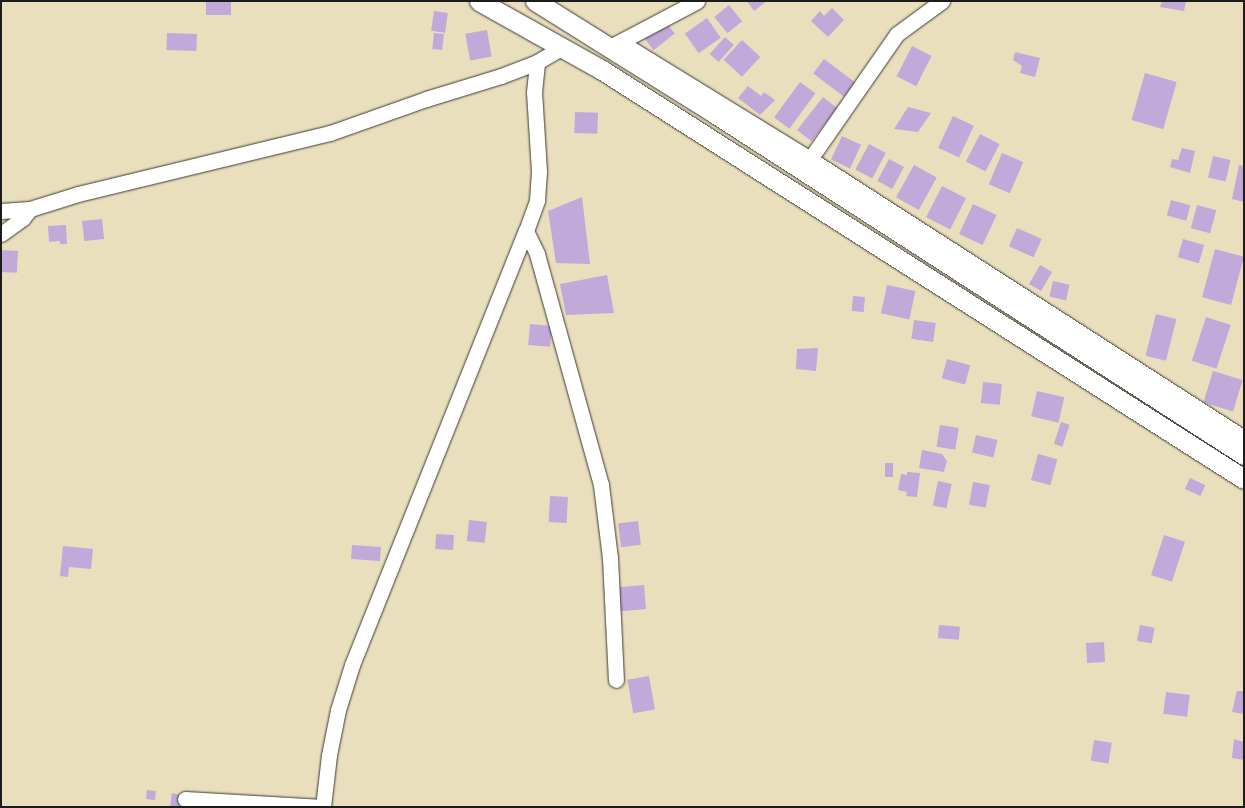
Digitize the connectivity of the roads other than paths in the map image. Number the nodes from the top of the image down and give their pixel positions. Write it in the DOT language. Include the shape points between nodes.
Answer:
graph roads {
  1 [pos="479,1"];
  2 [pos="535,1"];
  3 [pos="697,1"];
  4 [pos="942,1"];
  5 [pos="615,45"];
  6 [pos="563,47"];
  7 [pos="537,62"];
  8 [pos="810,159"];
  9 [pos="30,209"];
  10 [pos="1,210"];
  11 [pos="526,230"];
  12 [pos="1,234"];
  13 [pos="1244,438"];
  14 [pos="1244,455"];
  15 [pos="1244,478"];
  16 [pos="616,680"];
  17 [pos="185,799"];
  18 [pos="323,807"];
  1 -- 6 [label="main road"];
  2 -- 5 [label="main road"];
  3 -- 5 [label="street"];
  4 -- 8 [label="street" via="897,34"];
  5 -- 8 [label="street"];
  5 -- 14 [label="main road"];
  6 -- 7 [label="street"];
  6 -- 15 [label="main road"];
  7 -- 9 [label="street" via="330,133 85,192"];
  7 -- 11 [label="street" via="534,92 539,185"];
  8 -- 13 [label="street"];
  9 -- 10 [label="street"];
  9 -- 12 [label="street"];
  11 -- 16 [label="street" via="537,254 601,486 610,558"];
  11 -- 18 [label="street" via="352,665 338,710"];
  17 -- 18 [label="street"];
}
